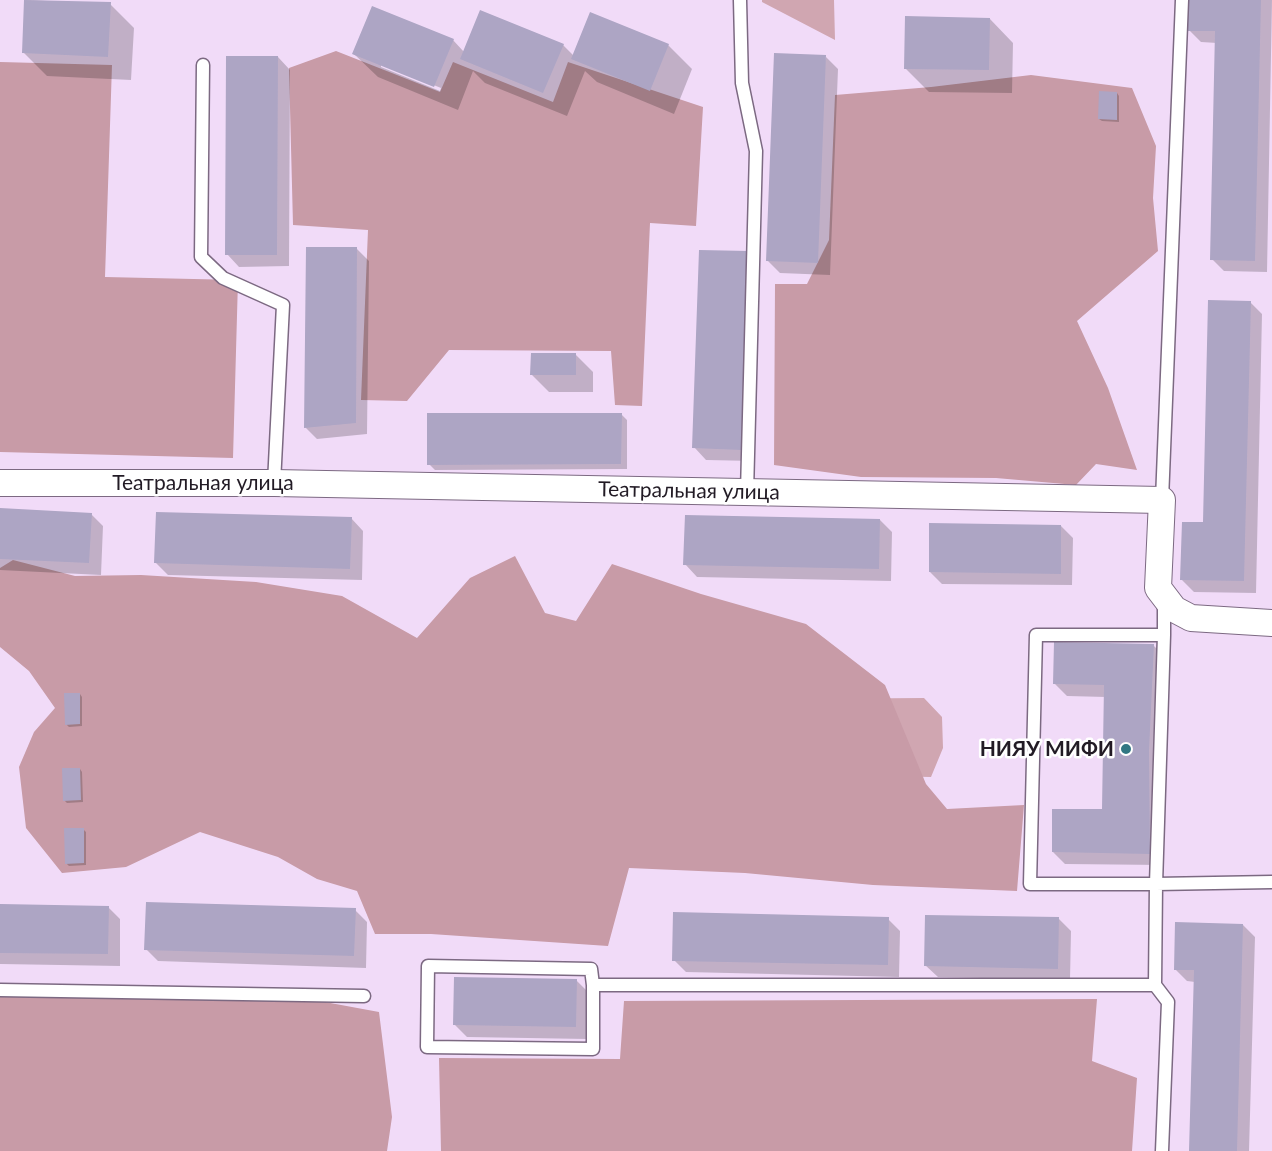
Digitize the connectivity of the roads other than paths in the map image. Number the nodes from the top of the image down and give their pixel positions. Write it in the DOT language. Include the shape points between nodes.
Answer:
graph roads {
  1 [pos="740,0"];
  2 [pos="1182,0"];
  3 [pos="203,65"];
  4 [pos="0,483"];
  5 [pos="274,483"];
  6 [pos="747,492"];
  7 [pos="1162,500"];
  8 [pos="1164,596"];
  9 [pos="1272,623"];
  10 [pos="1164,635"];
  11 [pos="1272,882"];
  12 [pos="1156,884"];
  13 [pos="593,985"];
  14 [pos="1155,985"];
  15 [pos="0,990"];
  16 [pos="364,996"];
  17 [pos="1162,1151"];
  1 -- 6 [label="lane" via="742,83 756,151"];
  2 -- 7 [label="lane"];
  3 -- 5 [label="lane" via="201,257 223,278 283,305"];
  4 -- 5 [label="street, Театральная улица"];
  5 -- 6 [label="street, Театральная улица"];
  6 -- 7 [label="street, Театральная улица"];
  7 -- 8 [label="street" via="1158,588"];
  8 -- 9 [label="street" via="1174,609 1191,618"];
  8 -- 10 [label="lane"];
  10 -- 12 [label="lane"];
  10 -- 12 [label="lane" via="1036,635 1030,884"];
  11 -- 12 [label="lane"];
  12 -- 14 [label="lane"];
  13 -- 13 [label="lane" via="593,1049 427,1047 428,966 591,969"];
  13 -- 14 [label="lane"];
  14 -- 17 [label="lane" via="1168,1002"];
  15 -- 16 [label="lane"];
}
